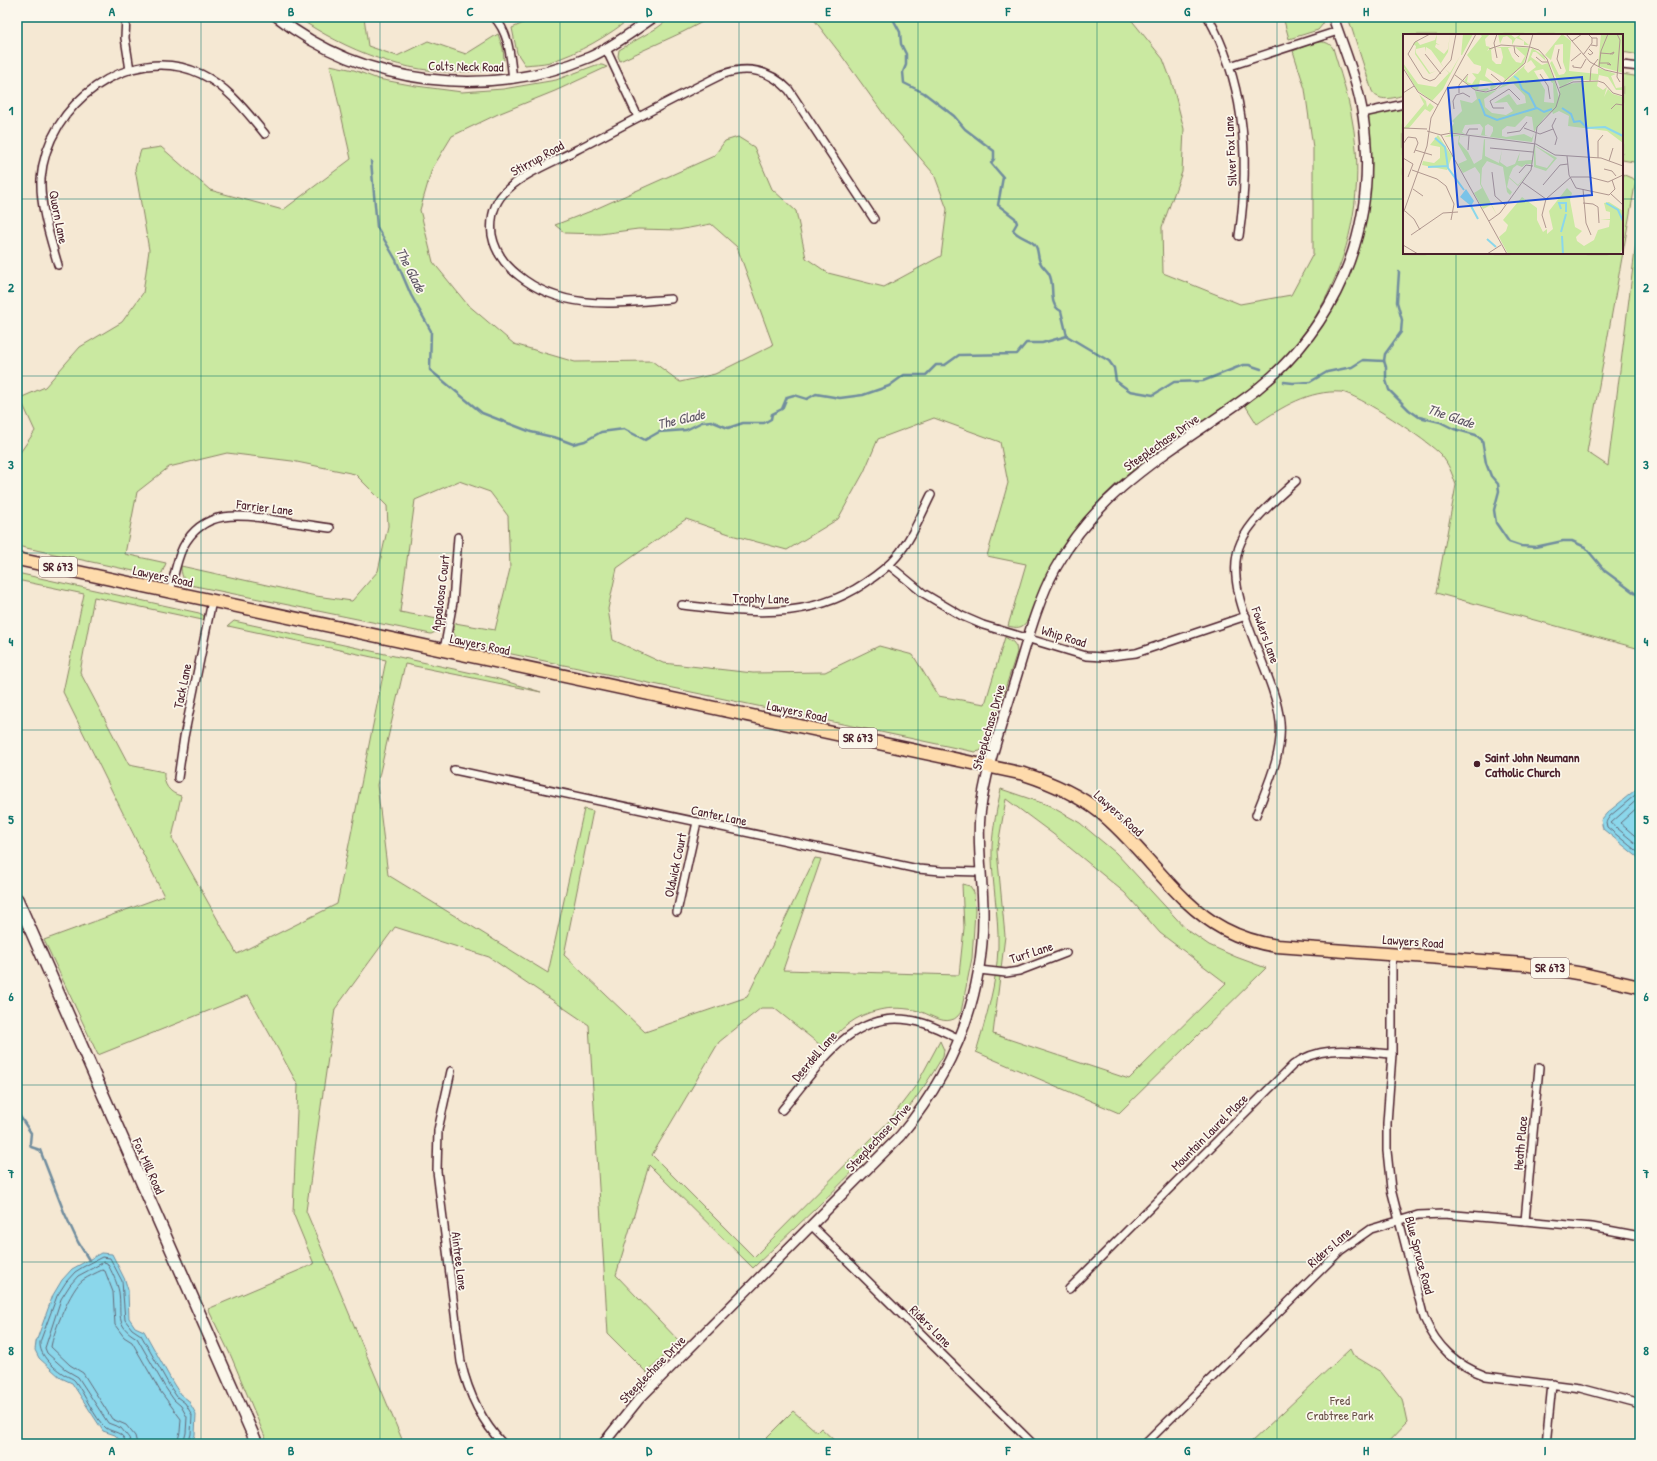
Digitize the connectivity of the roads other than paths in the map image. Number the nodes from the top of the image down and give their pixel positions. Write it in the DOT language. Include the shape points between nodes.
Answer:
graph roads {
  1 [pos="126,17"];
  2 [pos="277,17"];
  3 [pos="494,17"];
  4 [pos="654,17"];
  5 [pos="1208,17"];
  6 [pos="1333,17"];
  7 [pos="1338,31"];
  8 [pos="606,49"];
  9 [pos="1623,65"];
  10 [pos="1230,66"];
  11 [pos="1640,67"];
  12 [pos="130,70"];
  13 [pos="513,79"];
  14 [pos="1403,104"];
  15 [pos="1363,114"];
  16 [pos="638,117"];
  17 [pos="265,134"];
  18 [pos="874,219"];
  19 [pos="1239,236"];
  20 [pos="58,265"];
  21 [pos="671,299"];
  22 [pos="1296,481"];
  23 [pos="931,495"];
  24 [pos="330,528"];
  25 [pos="458,537"];
  26 [pos="17,559"];
  27 [pos="889,565"];
  28 [pos="170,592"];
  29 [pos="212,601"];
  30 [pos="682,605"];
  31 [pos="1246,616"];
  32 [pos="1028,638"];
  33 [pos="444,650"];
  34 [pos="989,766"];
  35 [pos="454,770"];
  36 [pos="178,778"];
  37 [pos="1256,815"];
  38 [pos="697,822"];
  39 [pos="981,872"];
  40 [pos="17,899"];
  41 [pos="677,912"];
  42 [pos="1066,953"];
  43 [pos="1392,954"];
  44 [pos="979,970"];
  45 [pos="1640,987"];
  46 [pos="960,1039"];
  47 [pos="1392,1054"];
  48 [pos="1539,1067"];
  49 [pos="451,1071"];
  50 [pos="782,1110"];
  51 [pos="1398,1220"];
  52 [pos="1525,1221"];
  53 [pos="811,1225"];
  54 [pos="1640,1236"];
  55 [pos="1069,1289"];
  56 [pos="1552,1384"];
  57 [pos="1640,1404"];
  58 [pos="257,1444"];
  59 [pos="503,1444"];
  60 [pos="603,1444"];
  61 [pos="1033,1444"];
  62 [pos="1146,1444"];
  63 [pos="1546,1444"];
  1 -- 12 [label="street" via="125,38"];
  2 -- 13 [label="street, Colts Neck Road" via="329,50 380,69 435,80"];
  3 -- 13 [label="street" via="504,30 508,42"];
  4 -- 8 [label="street, Colts Neck Road"];
  5 -- 10 [label="street, Silver Fox Lane"];
  6 -- 7 [label="street, Steeplechase Drive"];
  7 -- 10 [label="street"];
  7 -- 15 [label="street, Steeplechase Drive"];
  8 -- 13 [label="street, Colts Neck Road" via="568,65"];
  8 -- 16 [label="street"];
  9 -- 11 [label="street"];
  10 -- 19 [label="street, Silver Fox Lane" via="1238,97 1245,151 1245,181"];
  12 -- 17 [label="street, Quorn Lane" via="169,66 200,74 223,88"];
  12 -- 20 [label="street, Quorn Lane" via="98,84 80,98 64,116 49,145 41,178 41,195"];
  14 -- 15 [label="street"];
  15 -- 32 [label="street, Steeplechase Drive" via="1366,184 1358,236 1341,284 1316,327 1276,375 1135,474 1099,508 1083,526 1054,570"];
  16 -- 18 [label="street, Stirrup Road" via="731,71 752,70 773,76 789,90"];
  16 -- 21 [label="street, Stirrup Road" via="519,180 508,189 494,207 493,238 503,260 512,271 550,295 581,303 600,304"];
  22 -- 31 [label="street, Fowlers Lane" via="1254,522 1241,542 1237,554 1236,575"];
  23 -- 27 [label="street, Trophy Lane" via="906,543"];
  24 -- 28 [label="street, Farrier Lane" via="241,515 216,518 194,533 184,546 178,558"];
  25 -- 33 [label="street, Appaloosa Court" via="453,602"];
  26 -- 28 [label="main road, Lawyers Road / SR 673"];
  27 -- 30 [label="street, Trophy Lane" via="853,591 828,603 811,607 772,612"];
  27 -- 32 [label="street, Whip Road" via="923,593 962,616"];
  28 -- 29 [label="main road, Lawyers Road / SR 673"];
  29 -- 33 [label="main road, Lawyers Road / SR 673"];
  29 -- 36 [label="street, Tack Lane" via="184,734"];
  31 -- 32 [label="street, Whip Road" via="1120,656 1086,656"];
  31 -- 37 [label="street, Fowlers Lane" via="1275,697 1280,723 1278,755"];
  32 -- 34 [label="street, Steeplechase Drive"];
  33 -- 34 [label="main road, Lawyers Road / SR 673"];
  34 -- 39 [label="street, Steeplechase Drive" via="980,816"];
  34 -- 43 [label="main road, Lawyers Road / SR 673" via="1045,780 1082,799 1116,826 1196,909 1224,929 1258,943 1277,946"];
  35 -- 38 [label="street, Canter Lane"];
  38 -- 39 [label="street, Canter Lane" via="918,869"];
  38 -- 41 [label="street, Oldwick Court"];
  39 -- 44 [label="street, Steeplechase Drive" via="983,913"];
  40 -- 58 [label="main road, Fox Mill Road"];
  42 -- 44 [label="street, Turf Lane" via="1019,971 1006,973"];
  43 -- 45 [label="main road, Lawyers Road / SR 673" via="1524,964"];
  43 -- 47 [label="street, Blue Spruce Road"];
  44 -- 46 [label="street, Steeplechase Drive" via="969,1014"];
  46 -- 50 [label="street, Deerdell Lane" via="924,1023 910,1020 884,1019 871,1022 848,1036 832,1051"];
  46 -- 53 [label="street, Steeplechase Drive" via="937,1086 918,1115"];
  47 -- 51 [label="street, Blue Spruce Road" via="1387,1151 1391,1189"];
  47 -- 55 [label="street, Mountain Laurel Place" via="1331,1050 1309,1055 1293,1065"];
  48 -- 52 [label="street, Heath Place"];
  49 -- 59 [label="street, Aintree Lane" via="438,1130 437,1165 461,1362 468,1385 483,1417"];
  51 -- 52 [label="street, Riders Lane" via="1418,1215 1444,1214"];
  51 -- 56 [label="street, Blue Spruce Road" via="1424,1318 1435,1338 1449,1355 1466,1368 1486,1376"];
  51 -- 62 [label="street, Riders Lane" via="1371,1229 1340,1251"];
  52 -- 54 [label="street, Riders Lane" via="1592,1227"];
  53 -- 60 [label="street, Steeplechase Drive" via="639,1399"];
  53 -- 61 [label="street, Riders Lane"];
  56 -- 57 [label="street, Blue Spruce Road" via="1608,1394"];
  56 -- 63 [label="street"];
}
